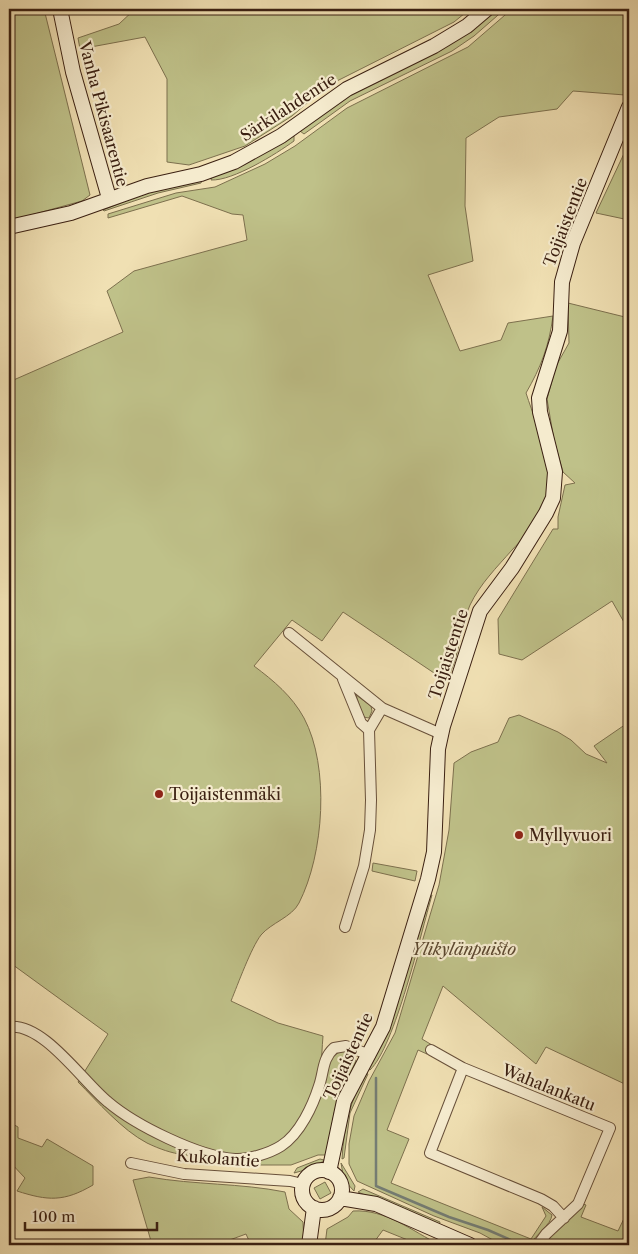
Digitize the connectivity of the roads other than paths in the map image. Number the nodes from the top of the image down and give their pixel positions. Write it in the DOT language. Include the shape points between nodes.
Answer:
graph roads {
  1 [pos="60,9"];
  2 [pos="487,9"];
  3 [pos="629,107"];
  4 [pos="109,198"];
  5 [pos="9,227"];
  6 [pos="289,632"];
  7 [pos="343,678"];
  8 [pos="382,708"];
  9 [pos="369,730"];
  10 [pos="441,734"];
  11 [pos="345,928"];
  12 [pos="9,1027"];
  13 [pos="432,1050"];
  14 [pos="370,1055"];
  15 [pos="464,1068"];
  16 [pos="131,1163"];
  17 [pos="330,1172"];
  18 [pos="303,1184"];
  19 [pos="340,1198"];
  20 [pos="314,1208"];
  21 [pos="564,1218"];
  22 [pos="309,1245"];
  23 [pos="470,1245"];
  24 [pos="538,1245"];
  1 -- 4 [label="street, Vanha Pikisaarentie" via="73,72"];
  2 -- 4 [label="street, Särkilahdentie" via="434,46 347,89 281,136 241,159 216,170 152,184"];
  3 -- 10 [label="street, Toijaistentie" via="573,243 562,282 560,331 539,398 554,465 553,498 512,568 480,611"];
  4 -- 5 [label="street, Särkilahdentie" via="71,213"];
  6 -- 7 [label="street"];
  7 -- 8 [label="street"];
  7 -- 9 [label="street" via="361,723"];
  8 -- 9 [label="street"];
  8 -- 10 [label="street"];
  9 -- 11 [label="street" via="370,830 364,866"];
  10 -- 14 [label="street, Toijaistentie" via="434,852 390,1008"];
  12 -- 14 [label="street" via="25,1027 42,1038 108,1102 132,1120 208,1154 236,1160 282,1146 298,1129 314,1099 326,1059 334,1048 346,1046"];
  13 -- 15 [label="street, Wahalankatu"];
  14 -- 17 [label="street, Toijaistentie" via="344,1101"];
  15 -- 21 [label="street" via="430,1154 541,1199"];
  15 -- 21 [label="street, Wahalankatu" via="610,1128 578,1204"];
  16 -- 18 [label="street, Kukolantie" via="184,1174 290,1180"];
  17 -- 18 [label="street" via="314,1172"];
  17 -- 19 [label="street" via="341,1185"];
  18 -- 20 [label="street" via="304,1198"];
  19 -- 20 [label="street" via="328,1208"];
  19 -- 23 [label="street" via="376,1204"];
  20 -- 22 [label="street"];
  21 -- 24 [label="street, Wahalankatu"];
}
